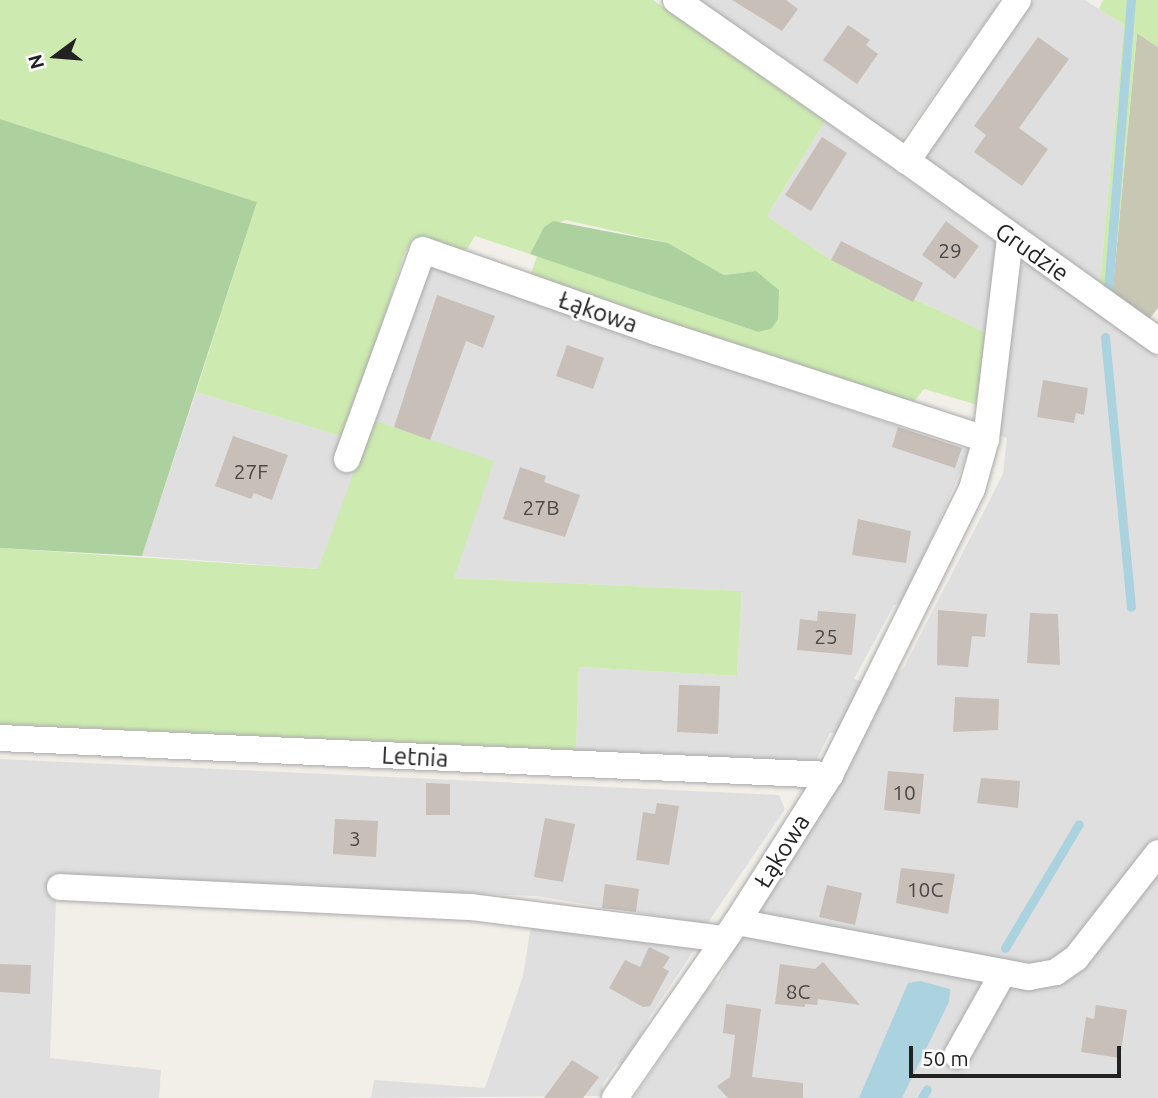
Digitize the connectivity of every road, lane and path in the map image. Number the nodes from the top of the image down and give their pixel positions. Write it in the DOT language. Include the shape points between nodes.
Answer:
graph roads {
  1 [pos="676,0"];
  2 [pos="1018,0"];
  3 [pos="907,161"];
  4 [pos="1010,237"];
  5 [pos="1158,341"];
  6 [pos="986,439"];
  7 [pos="347,459"];
  8 [pos="0,738"];
  9 [pos="830,775"];
  10 [pos="1158,853"];
  11 [pos="60,887"];
  12 [pos="730,931"];
  13 [pos="1003,973"];
  14 [pos="957,1055"];
  15 [pos="615,1098"];
  1 -- 3 [label="street, Grudzie"];
  2 -- 3 [label="street"];
  3 -- 4 [label="street, Grudzie"];
  4 -- 5 [label="street, Grudzie"];
  4 -- 6 [label="street, Łąkowa"];
  6 -- 7 [label="street, Łąkowa" via="656,332 423,250"];
  6 -- 9 [label="street, Łąkowa" via="972,489"];
  8 -- 9 [label="street, Letnia"];
  9 -- 12 [label="street, Łąkowa"];
  10 -- 13 [label="street, Łąkowa" via="1076,958 1056,972 1029,977"];
  11 -- 12 [label="street" via="471,906"];
  12 -- 13 [label="street, Łąkowa"];
  12 -- 15 [label="street, Łąkowa"];
  13 -- 14 [label="street"];
}
